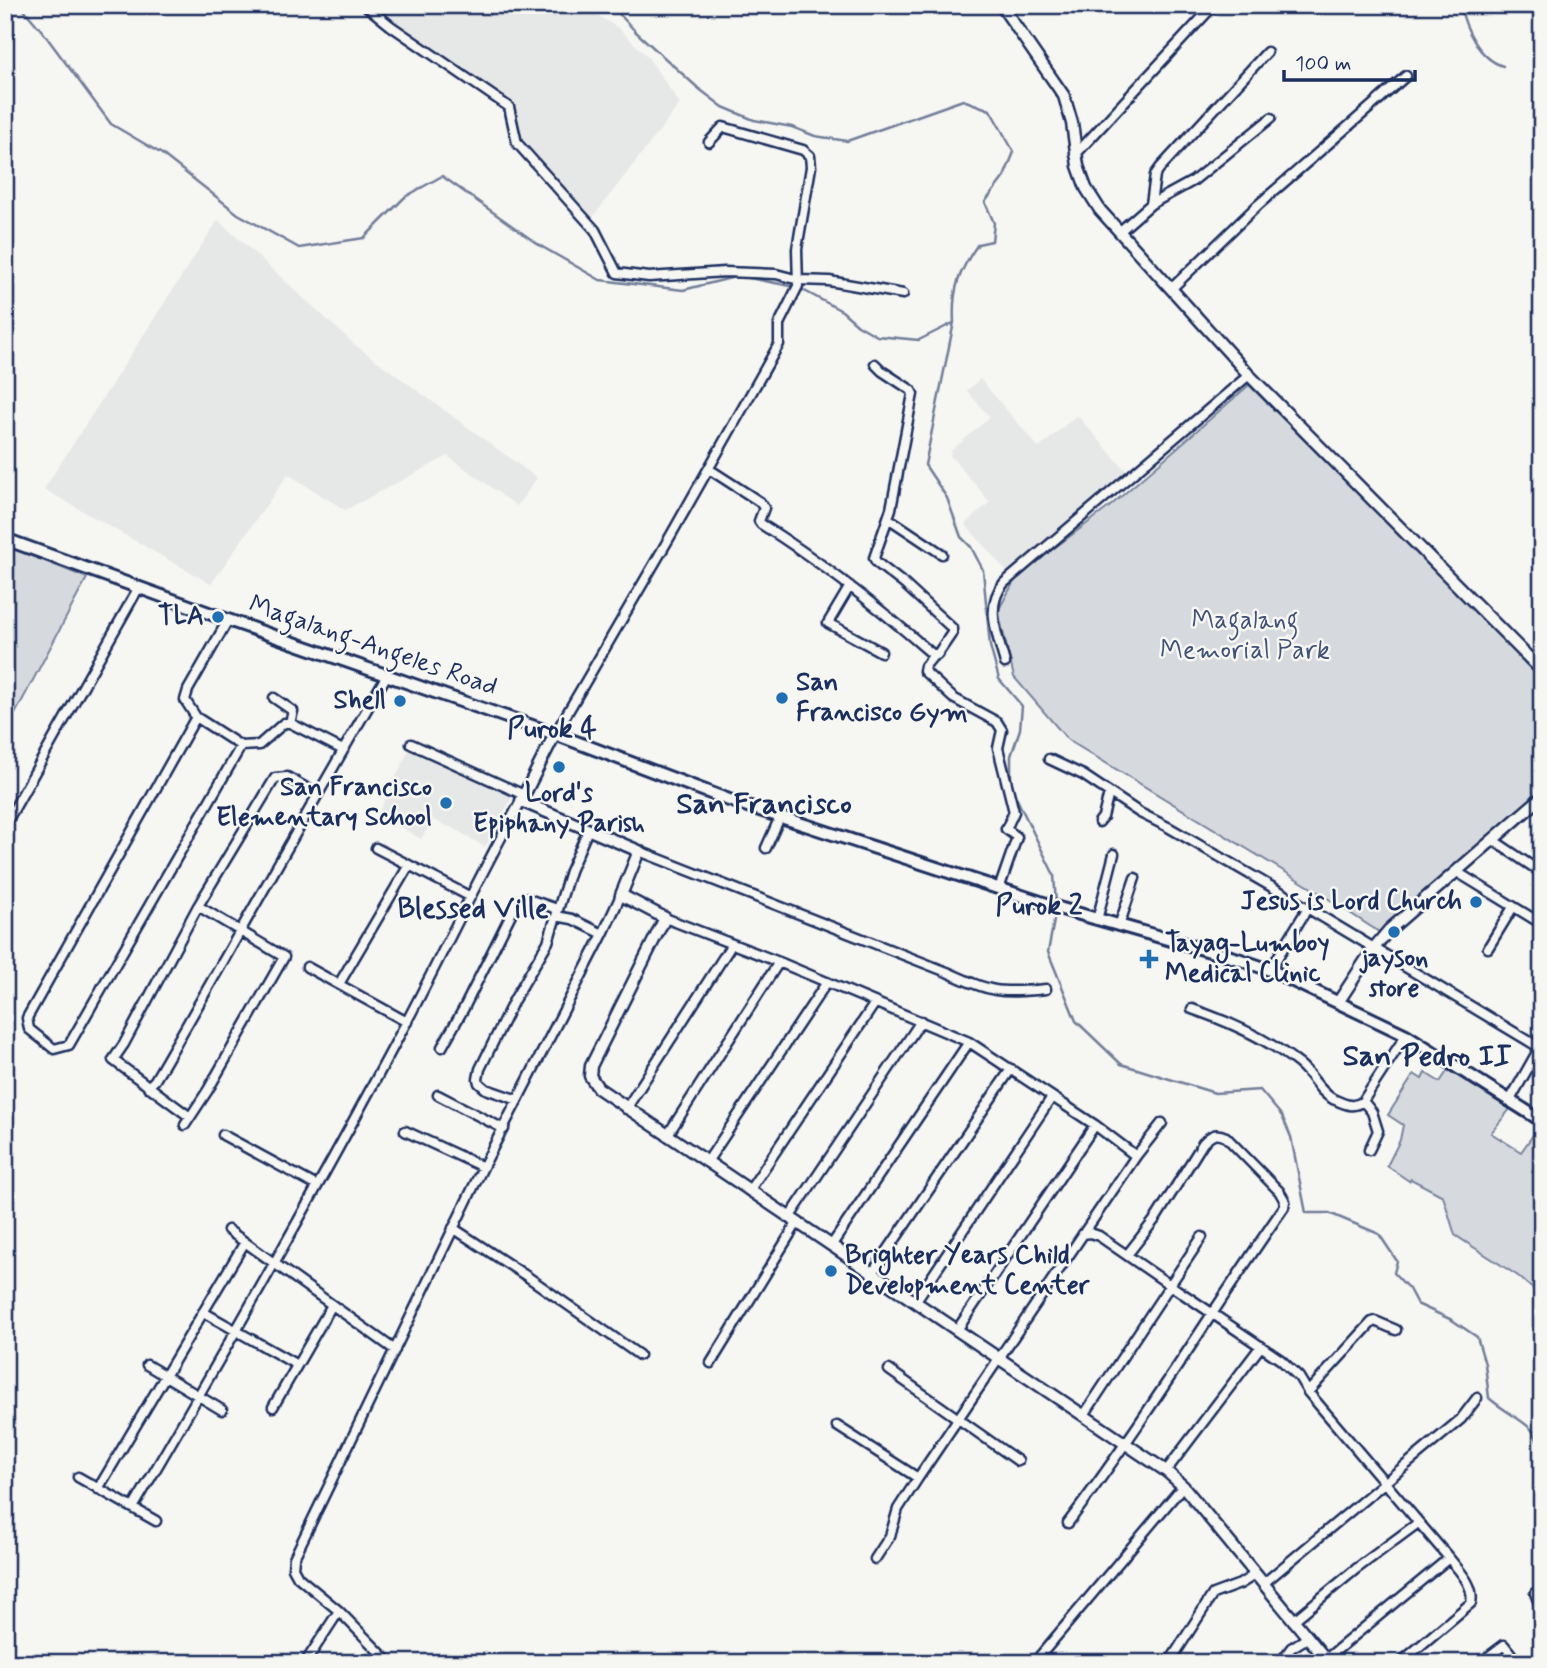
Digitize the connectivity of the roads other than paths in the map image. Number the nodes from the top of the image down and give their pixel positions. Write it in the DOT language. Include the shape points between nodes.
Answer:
graph roads {
  1 [pos="365,5"];
  2 [pos="1001,5"];
  3 [pos="1214,5"];
  4 [pos="1267,52"];
  5 [pos="1406,76"];
  6 [pos="1271,117"];
  7 [pos="709,142"];
  8 [pos="1075,155"];
  9 [pos="1151,204"];
  10 [pos="1119,232"];
  11 [pos="799,280"];
  12 [pos="1171,289"];
  13 [pos="903,294"];
  14 [pos="876,364"];
  15 [pos="1250,375"];
  16 [pos="709,468"];
  17 [pos="888,518"];
  18 [pos="5,539"];
  19 [pos="942,554"];
  20 [pos="850,586"];
  21 [pos="139,587"];
  22 [pos="228,620"];
  23 [pos="881,652"];
  24 [pos="934,655"];
  25 [pos="1005,663"];
  26 [pos="1542,671"];
  27 [pos="387,676"];
  28 [pos="274,698"];
  29 [pos="196,717"];
  30 [pos="290,723"];
  31 [pos="555,734"];
  32 [pos="411,744"];
  33 [pos="241,746"];
  34 [pos="343,750"];
  35 [pos="1049,759"];
  36 [pos="1109,793"];
  37 [pos="317,794"];
  38 [pos="1542,797"];
  39 [pos="523,798"];
  40 [pos="780,817"];
  41 [pos="1099,822"];
  42 [pos="5,825"];
  43 [pos="588,830"];
  44 [pos="1493,841"];
  45 [pos="376,848"];
  46 [pos="766,848"];
  47 [pos="639,851"];
  48 [pos="1114,854"];
  49 [pos="409,865"];
  50 [pos="1457,872"];
  51 [pos="1542,873"];
  52 [pos="1135,878"];
  53 [pos="999,889"];
  54 [pos="621,895"];
  55 [pos="469,896"];
  56 [pos="198,906"];
  57 [pos="1513,906"];
  58 [pos="1307,909"];
  59 [pos="557,912"];
  60 [pos="665,918"];
  61 [pos="1097,920"];
  62 [pos="1542,924"];
  63 [pos="1119,926"];
  64 [pos="241,932"];
  65 [pos="603,934"];
  66 [pos="732,944"];
  67 [pos="1488,948"];
  68 [pos="1373,949"];
  69 [pos="779,962"];
  70 [pos="307,967"];
  71 [pos="1270,970"];
  72 [pos="827,982"];
  73 [pos="339,984"];
  74 [pos="1046,989"];
  75 [pos="1339,1001"];
  76 [pos="875,1003"];
  77 [pos="1192,1009"];
  78 [pos="920,1021"];
  79 [pos="407,1022"];
  80 [pos="1406,1035"];
  81 [pos="969,1042"];
  82 [pos="442,1047"];
  83 [pos="1541,1048"];
  84 [pos="1011,1069"];
  85 [pos="148,1087"];
  86 [pos="438,1095"];
  87 [pos="1052,1097"];
  88 [pos="518,1100"];
  89 [pos="1363,1101"];
  90 [pos="1510,1101"];
  91 [pos="626,1109"];
  92 [pos="1542,1121"];
  93 [pos="1162,1124"];
  94 [pos="1095,1125"];
  95 [pos="504,1129"];
  96 [pos="405,1131"];
  97 [pos="223,1135"];
  98 [pos="667,1136"];
  99 [pos="1368,1150"];
  100 [pos="1136,1156"];
  101 [pos="707,1162"];
  102 [pos="483,1167"];
  103 [pos="317,1186"];
  104 [pos="750,1191"];
  105 [pos="793,1221"];
  106 [pos="453,1228"];
  107 [pos="228,1230"];
  108 [pos="1083,1234"];
  109 [pos="1202,1237"];
  110 [pos="244,1242"];
  111 [pos="831,1246"];
  112 [pos="1127,1255"];
  113 [pos="274,1263"];
  114 [pos="873,1272"];
  115 [pos="1170,1284"];
  116 [pos="915,1301"];
  117 [pos="332,1305"];
  118 [pos="203,1312"];
  119 [pos="1214,1314"];
  120 [pos="957,1330"];
  121 [pos="1396,1330"];
  122 [pos="237,1331"];
  123 [pos="1261,1346"];
  124 [pos="395,1350"];
  125 [pos="639,1355"];
  126 [pos="1000,1359"];
  127 [pos="711,1363"];
  128 [pos="147,1365"];
  129 [pos="297,1365"];
  130 [pos="889,1370"];
  131 [pos="165,1376"];
  132 [pos="1308,1392"];
  133 [pos="199,1396"];
  134 [pos="1477,1398"];
  135 [pos="273,1406"];
  136 [pos="222,1410"];
  137 [pos="1084,1415"];
  138 [pos="958,1420"];
  139 [pos="837,1426"];
  140 [pos="1125,1442"];
  141 [pos="1018,1461"];
  142 [pos="1166,1471"];
  143 [pos="78,1477"];
  144 [pos="918,1478"];
  145 [pos="1383,1482"];
  146 [pos="1183,1486"];
  147 [pos="98,1489"];
  148 [pos="133,1508"];
  149 [pos="156,1521"];
  150 [pos="1068,1523"];
  151 [pos="1418,1523"];
  152 [pos="1449,1558"];
  153 [pos="875,1559"];
  154 [pos="1256,1574"];
  155 [pos="1264,1583"];
  156 [pos="1535,1593"];
  157 [pos="339,1611"];
  158 [pos="1542,1611"];
  159 [pos="1293,1621"];
  160 [pos="1307,1639"];
  161 [pos="1327,1661"];
  162 [pos="306,1663"];
  163 [pos="390,1663"];
  164 [pos="1034,1663"];
  165 [pos="1169,1663"];
  166 [pos="1280,1663"];
  167 [pos="1400,1663"];
  168 [pos="1480,1663"];
  169 [pos="1518,1663"];
  1 -- 11 [label="street" via="509,107 517,143 595,230 617,273 649,277 725,272"];
  2 -- 8 [label="street" via="1064,96"];
  3 -- 8 [label="street"];
  4 -- 9 [label="street" via="1160,168"];
  5 -- 12 [label="street" via="1258,205"];
  6 -- 9 [label="street" via="1193,181"];
  7 -- 11 [label="street" via="723,127 810,156 797,249"];
  8 -- 10 [label="street" via="1086,188"];
  9 -- 10 [label="street"];
  10 -- 12 [label="street"];
  11 -- 13 [label="street"];
  11 -- 16 [label="street" via="797,293 779,324 779,344"];
  12 -- 15 [label="street"];
  14 -- 17 [label="street" via="913,394"];
  15 -- 25 [label="street" via="998,590 993,608"];
  15 -- 26 [label="street"];
  16 -- 20 [label="street" via="760,502 764,508 761,524"];
  16 -- 31 [label="street"];
  17 -- 19 [label="street"];
  17 -- 24 [label="street" via="875,560 952,628"];
  18 -- 21 [label="main road, Magalang-Angeles Road"];
  20 -- 23 [label="street" via="828,623"];
  20 -- 24 [label="street"];
  21 -- 22 [label="main road, Magalang-Angeles Road"];
  21 -- 42 [label="street"];
  22 -- 27 [label="main road, Magalang-Angeles Road"];
  22 -- 29 [label="street" via="188,690 185,700"];
  24 -- 53 [label="street" via="924,671 944,691 1002,730 998,748 1014,812 1006,829 1017,837"];
  27 -- 31 [label="main road, Magalang-Angeles Road"];
  27 -- 34 [label="street"];
  28 -- 30 [label="street" via="293,711"];
  29 -- 33 [label="street"];
  29 -- 33 [label="street" via="27,1018 29,1029 54,1049 69,1045"];
  30 -- 33 [label="street" via="260,745"];
  30 -- 34 [label="street"];
  31 -- 39 [label="street"];
  31 -- 40 [label="main road, Magalang-Angeles Road"];
  32 -- 39 [label="street"];
  34 -- 37 [label="street"];
  35 -- 36 [label="street"];
  36 -- 41 [label="street"];
  36 -- 58 [label="street"];
  37 -- 56 [label="street" via="286,777 275,778"];
  37 -- 64 [label="street"];
  38 -- 44 [label="street"];
  39 -- 43 [label="street"];
  39 -- 55 [label="street"];
  40 -- 46 [label="street"];
  40 -- 53 [label="main road, Magalang-Angeles Road"];
  43 -- 47 [label="street"];
  43 -- 59 [label="street"];
  44 -- 50 [label="street"];
  44 -- 51 [label="street"];
  45 -- 49 [label="street"];
  47 -- 54 [label="street"];
  47 -- 74 [label="street" via="985,989 1012,993"];
  48 -- 61 [label="street"];
  49 -- 55 [label="street"];
  49 -- 73 [label="street"];
  50 -- 57 [label="street"];
  50 -- 68 [label="street"];
  52 -- 63 [label="street"];
  53 -- 61 [label="main road, Magalang-Angeles Road"];
  54 -- 60 [label="street"];
  54 -- 65 [label="street"];
  55 -- 79 [label="street"];
  56 -- 64 [label="street"];
  56 -- 85 [label="street" via="113,1060"];
  57 -- 62 [label="street"];
  57 -- 67 [label="street"];
  58 -- 68 [label="street"];
  58 -- 71 [label="street"];
  59 -- 65 [label="street"];
  59 -- 82 [label="street" via="525,898 516,904"];
  59 -- 88 [label="street" via="548,942 514,1000 478,1079 486,1089"];
  60 -- 66 [label="street"];
  60 -- 91 [label="street" via="591,1066 590,1076 598,1088"];
  61 -- 63 [label="main road, Magalang-Angeles Road"];
  63 -- 71 [label="main road, Magalang-Angeles Road"];
  64 -- 85 [label="street"];
  64 -- 85 [label="street" via="284,957 214,1080 188,1121"];
  65 -- 88 [label="street"];
  66 -- 69 [label="street"];
  66 -- 91 [label="street"];
  68 -- 75 [label="street"];
  68 -- 83 [label="street"];
  69 -- 72 [label="street"];
  69 -- 98 [label="street"];
  70 -- 73 [label="street"];
  71 -- 75 [label="main road, Magalang-Angeles Road"];
  72 -- 76 [label="street"];
  72 -- 101 [label="street"];
  73 -- 79 [label="street"];
  75 -- 80 [label="main road, Magalang-Angeles Road"];
  76 -- 78 [label="street"];
  76 -- 104 [label="street"];
  77 -- 89 [label="street" via="1276,1047 1334,1099 1355,1106"];
  78 -- 81 [label="street"];
  78 -- 105 [label="street"];
  79 -- 103 [label="street"];
  80 -- 89 [label="street"];
  80 -- 90 [label="main road, Magalang-Angeles Road"];
  81 -- 84 [label="street"];
  81 -- 111 [label="street"];
  83 -- 90 [label="street"];
  84 -- 87 [label="street"];
  84 -- 114 [label="street"];
  86 -- 95 [label="street"];
  87 -- 94 [label="street"];
  87 -- 116 [label="street"];
  88 -- 95 [label="street"];
  89 -- 99 [label="street" via="1378,1130"];
  90 -- 92 [label="main road, Magalang-Angeles Road"];
  91 -- 98 [label="street"];
  93 -- 100 [label="street"];
  94 -- 100 [label="street"];
  94 -- 120 [label="street"];
  95 -- 102 [label="street"];
  96 -- 102 [label="street"];
  97 -- 103 [label="street"];
  98 -- 101 [label="street"];
  100 -- 108 [label="street"];
  101 -- 104 [label="street"];
  102 -- 106 [label="street"];
  103 -- 113 [label="street"];
  104 -- 105 [label="street"];
  105 -- 111 [label="street"];
  105 -- 127 [label="street"];
  106 -- 124 [label="street"];
  106 -- 125 [label="street"];
  107 -- 110 [label="street"];
  108 -- 112 [label="street" via="1099,1236"];
  108 -- 126 [label="street"];
  109 -- 115 [label="street"];
  110 -- 113 [label="street"];
  110 -- 118 [label="street"];
  111 -- 114 [label="street"];
  112 -- 115 [label="street"];
  112 -- 119 [label="street" via="1203,1143 1216,1133 1226,1137 1279,1191 1285,1203"];
  113 -- 117 [label="street"];
  113 -- 122 [label="street"];
  114 -- 116 [label="street"];
  115 -- 119 [label="street"];
  115 -- 137 [label="street"];
  116 -- 120 [label="street"];
  117 -- 124 [label="street"];
  117 -- 129 [label="street"];
  118 -- 122 [label="street"];
  118 -- 131 [label="street"];
  119 -- 123 [label="street"];
  119 -- 140 [label="street"];
  120 -- 126 [label="street"];
  121 -- 132 [label="street" via="1372,1322"];
  122 -- 129 [label="street"];
  122 -- 133 [label="street"];
  123 -- 132 [label="street" via="1299,1377"];
  123 -- 142 [label="street"];
  124 -- 157 [label="street" via="294,1558 298,1577"];
  126 -- 137 [label="street"];
  126 -- 138 [label="street"];
  128 -- 131 [label="street"];
  129 -- 135 [label="street"];
  130 -- 138 [label="street"];
  131 -- 133 [label="street"];
  131 -- 147 [label="street"];
  132 -- 145 [label="street"];
  133 -- 136 [label="street"];
  133 -- 148 [label="street"];
  134 -- 145 [label="street" via="1461,1419"];
  137 -- 140 [label="street"];
  138 -- 141 [label="street"];
  138 -- 144 [label="street"];
  139 -- 144 [label="street"];
  140 -- 142 [label="street"];
  140 -- 150 [label="street"];
  142 -- 146 [label="street"];
  143 -- 147 [label="street"];
  144 -- 153 [label="street"];
  145 -- 151 [label="street"];
  145 -- 155 [label="street"];
  146 -- 154 [label="street"];
  146 -- 164 [label="street"];
  147 -- 148 [label="street"];
  148 -- 149 [label="street"];
  151 -- 152 [label="street"];
  151 -- 159 [label="street"];
  152 -- 161 [label="street"];
  152 -- 167 [label="street" via="1471,1587 1471,1603"];
  154 -- 155 [label="street"];
  154 -- 165 [label="street" via="1213,1594"];
  155 -- 159 [label="street"];
  156 -- 158 [label="street"];
  157 -- 162 [label="street"];
  157 -- 163 [label="street"];
  159 -- 160 [label="street"];
  160 -- 161 [label="street"];
  160 -- 166 [label="street"];
  168 -- 169 [label="street" via="1504,1645"];
}
